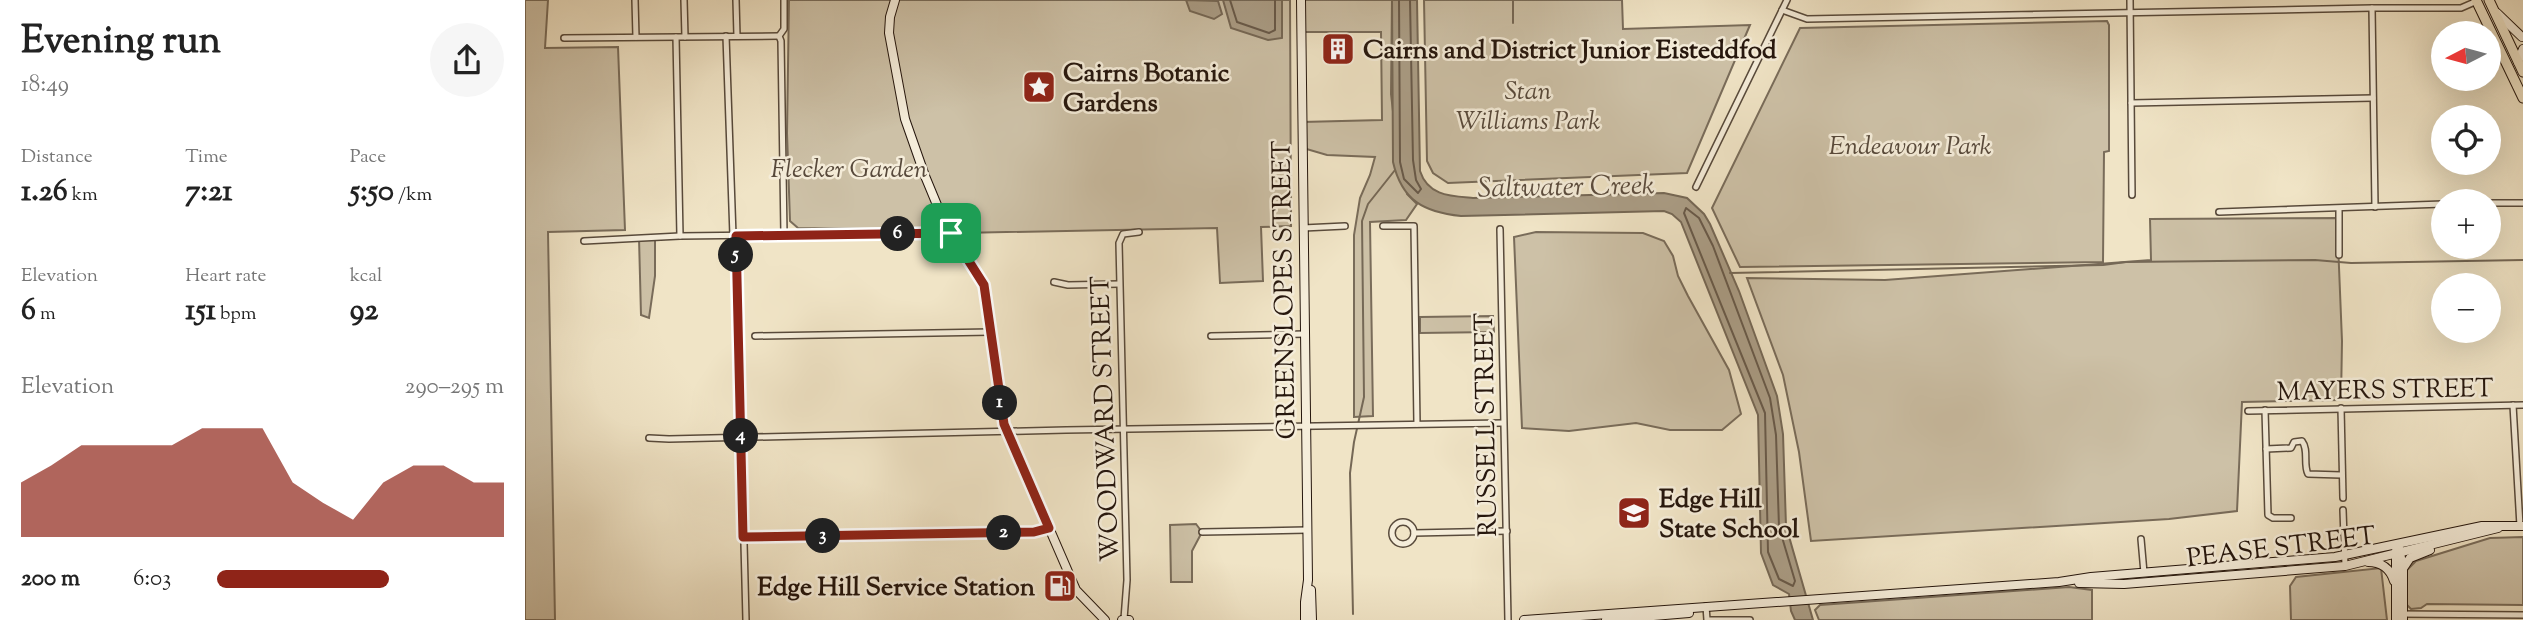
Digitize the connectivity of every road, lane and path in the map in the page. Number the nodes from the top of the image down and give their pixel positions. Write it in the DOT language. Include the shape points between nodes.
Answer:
graph roads {
  1 [pos="635,0"];
  2 [pos="684,0"];
  3 [pos="736,0"];
  4 [pos="784,0"];
  5 [pos="1301,0"];
  6 [pos="1787,0"];
  7 [pos="2130,0"];
  8 [pos="2489,0"];
  9 [pos="2477,1"];
  10 [pos="895,2"];
  11 [pos="2372,8"];
  12 [pos="1782,10"];
  13 [pos="2494,11"];
  14 [pos="2130,12"];
  15 [pos="2487,21"];
  16 [pos="726,36"];
  17 [pos="737,36"];
  18 [pos="779,36"];
  19 [pos="636,37"];
  20 [pos="676,37"];
  21 [pos="685,37"];
  22 [pos="564,38"];
  23 [pos="2523,38"];
  24 [pos="2510,45"];
  25 [pos="2523,49"];
  26 [pos="2501,51"];
  27 [pos="2518,62"];
  28 [pos="2523,72"];
  29 [pos="2373,98"];
  30 [pos="2523,98"];
  31 [pos="2131,103"];
  32 [pos="1696,187"];
  33 [pos="2132,195"];
  34 [pos="2523,203"];
  35 [pos="2431,204"];
  36 [pos="2501,204"];
  37 [pos="2375,206"];
  38 [pos="2339,208"];
  39 [pos="2219,212"];
  40 [pos="1345,226"];
  41 [pos="1383,226"];
  42 [pos="1413,226"];
  43 [pos="1424,226"];
  44 [pos="1303,228"];
  45 [pos="1500,229"];
  46 [pos="1139,232"];
  47 [pos="951,233"];
  48 [pos="784,235"];
  49 [pos="680,236"];
  50 [pos="734,236"];
  51 [pos="584,241"];
  52 [pos="2339,255"];
  53 [pos="1054,282"];
  54 [pos="1119,284"];
  55 [pos="991,332"];
  56 [pos="1305,334"];
  57 [pos="755,336"];
  58 [pos="1211,336"];
  59 [pos="2513,405"];
  60 [pos="2523,405"];
  61 [pos="2341,408"];
  62 [pos="2265,410"];
  63 [pos="2248,411"];
  64 [pos="1503,423"];
  65 [pos="1417,424"];
  66 [pos="1305,426"];
  67 [pos="1122,429"];
  68 [pos="1007,431"];
  69 [pos="649,438"];
  70 [pos="741,438"];
  71 [pos="2266,449"];
  72 [pos="2341,475"];
  73 [pos="2343,498"];
  74 [pos="2343,510"];
  75 [pos="2291,518"];
  76 [pos="2504,526"];
  77 [pos="2521,526"];
  78 [pos="1049,528"];
  79 [pos="1307,530"];
  80 [pos="1507,531"];
  81 [pos="1202,532"];
  82 [pos="1414,533"];
  83 [pos="743,537"];
  84 [pos="2141,539"];
  85 [pos="2449,542"];
  86 [pos="2398,550"];
  87 [pos="2344,561"];
  88 [pos="2364,562"];
  89 [pos="2403,568"];
  90 [pos="2144,573"];
  91 [pos="1308,580"];
  92 [pos="2059,582"];
  93 [pos="2395,584"];
  94 [pos="1706,608"];
  95 [pos="2523,615"];
  96 [pos="2399,617"];
  97 [pos="1602,618"];
  98 [pos="745,620"];
  99 [pos="1105,620"];
  100 [pos="1123,620"];
  101 [pos="1129,620"];
  102 [pos="1305,620"];
  103 [pos="1311,620"];
  104 [pos="1508,620"];
  105 [pos="1524,620"];
  106 [pos="1750,620"];
  1 -- 19 [label="street"];
  2 -- 21 [label="street"];
  3 -- 17 [label="street"];
  4 -- 18 [label="street" via="784,29"];
  5 -- 44 [label="street, GREENSLOPES STREET"];
  6 -- 12 [label="street"];
  7 -- 14 [label="street"];
  8 -- 13 [label="main road"];
  9 -- 11 [label="street" via="2461,8"];
  9 -- 15 [label="main road"];
  10 -- 47 [label="street" via="890,38 905,119 931,193"];
  11 -- 14 [label="street"];
  11 -- 29 [label="street"];
  12 -- 14 [label="street" via="1807,19"];
  12 -- 32 [label="street"];
  13 -- 23 [label="street"];
  13 -- 24 [label="main road"];
  14 -- 31 [label="street"];
  16 -- 17 [label="street"];
  16 -- 21 [label="street"];
  16 -- 50 [label="street"];
  17 -- 18 [label="street"];
  18 -- 48 [label="street"];
  19 -- 20 [label="street"];
  19 -- 22 [label="street"];
  20 -- 21 [label="street"];
  20 -- 49 [label="street"];
  23 -- 24 [label="street"];
  24 -- 26 [label="street"];
  24 -- 27 [label="main road"];
  25 -- 27 [label="street"];
  26 -- 30 [label="main road"];
  27 -- 28 [label="main road"];
  29 -- 31 [label="street"];
  29 -- 37 [label="street"];
  31 -- 33 [label="street"];
  34 -- 36 [label="street"];
  35 -- 37 [label="street"];
  37 -- 38 [label="street"];
  38 -- 39 [label="street"];
  38 -- 52 [label="street"];
  40 -- 44 [label="street"];
  41 -- 42 [label="street"];
  42 -- 43 [label="street"];
  42 -- 65 [label="street"];
  44 -- 56 [label="street, GREENSLOPES STREET"];
  45 -- 64 [label="street, RUSSELL STREET"];
  46 -- 54 [label="street, WOODWARD STREET" via="1120,238"];
  47 -- 48 [label="street"];
  47 -- 55 [label="street" via="984,285"];
  48 -- 50 [label="street"];
  49 -- 50 [label="street"];
  49 -- 51 [label="street"];
  50 -- 70 [label="street"];
  53 -- 54 [label="street"];
  54 -- 67 [label="street, WOODWARD STREET"];
  55 -- 57 [label="street"];
  55 -- 68 [label="street"];
  56 -- 58 [label="street"];
  56 -- 66 [label="street, GREENSLOPES STREET"];
  59 -- 60 [label="street, MAYERS STREET"];
  59 -- 61 [label="street, MAYERS STREET"];
  59 -- 77 [label="street"];
  61 -- 62 [label="street, MAYERS STREET"];
  61 -- 72 [label="street"];
  62 -- 63 [label="street, MAYERS STREET"];
  62 -- 71 [label="street"];
  64 -- 65 [label="street"];
  64 -- 80 [label="street, RUSSELL STREET"];
  65 -- 66 [label="street"];
  66 -- 67 [label="street"];
  66 -- 79 [label="street, GREENSLOPES STREET"];
  67 -- 68 [label="street"];
  67 -- 100 [label="street, WOODWARD STREET" via="1127,580"];
  68 -- 70 [label="street"];
  68 -- 78 [label="street"];
  69 -- 70 [label="street"];
  70 -- 83 [label="street"];
  71 -- 72 [label="street" via="2291,448 2302,441 2308,474"];
  71 -- 75 [label="street" via="2268,515"];
  72 -- 73 [label="street"];
  74 -- 87 [label="street"];
  76 -- 77 [label="street, PEASE STREET"];
  76 -- 85 [label="street, PEASE STREET"];
  76 -- 86 [label="street, PEASE STREET" via="2483,526"];
  78 -- 83 [label="street" via="1034,532"];
  78 -- 99 [label="street" via="1076,590"];
  79 -- 81 [label="street"];
  79 -- 91 [label="street, GREENSLOPES STREET"];
  80 -- 82 [label="street"];
  80 -- 104 [label="street, RUSSELL STREET"];
  82 -- 82 [label="street" via="1412,540 1403,544 1394,540 1392,533 1401,522 1412,526"];
  83 -- 98 [label="street"];
  84 -- 90 [label="street"];
  85 -- 86 [label="street, PEASE STREET"];
  85 -- 89 [label="street" via="2414,556"];
  86 -- 87 [label="street, PEASE STREET"];
  86 -- 88 [label="street, PEASE STREET"];
  86 -- 89 [label="street"];
  86 -- 93 [label="street"];
  87 -- 88 [label="street, PEASE STREET"];
  87 -- 90 [label="street, PEASE STREET"];
  87 -- 92 [label="street, PEASE STREET" via="2124,584"];
  88 -- 93 [label="street" via="2384,566"];
  89 -- 96 [label="street"];
  90 -- 92 [label="street, PEASE STREET"];
  91 -- 102 [label="street, GREENSLOPES STREET"];
  91 -- 103 [label="street, GREENSLOPES STREET"];
  92 -- 94 [label="street, PEASE STREET"];
  93 -- 96 [label="street"];
  94 -- 97 [label="street, PEASE STREET"];
  94 -- 106 [label="street, PEASE STREET" via="1707,620"];
  95 -- 96 [label="street"];
  97 -- 105 [label="street, PEASE STREET"];
  100 -- 101 [label="street"];
}
